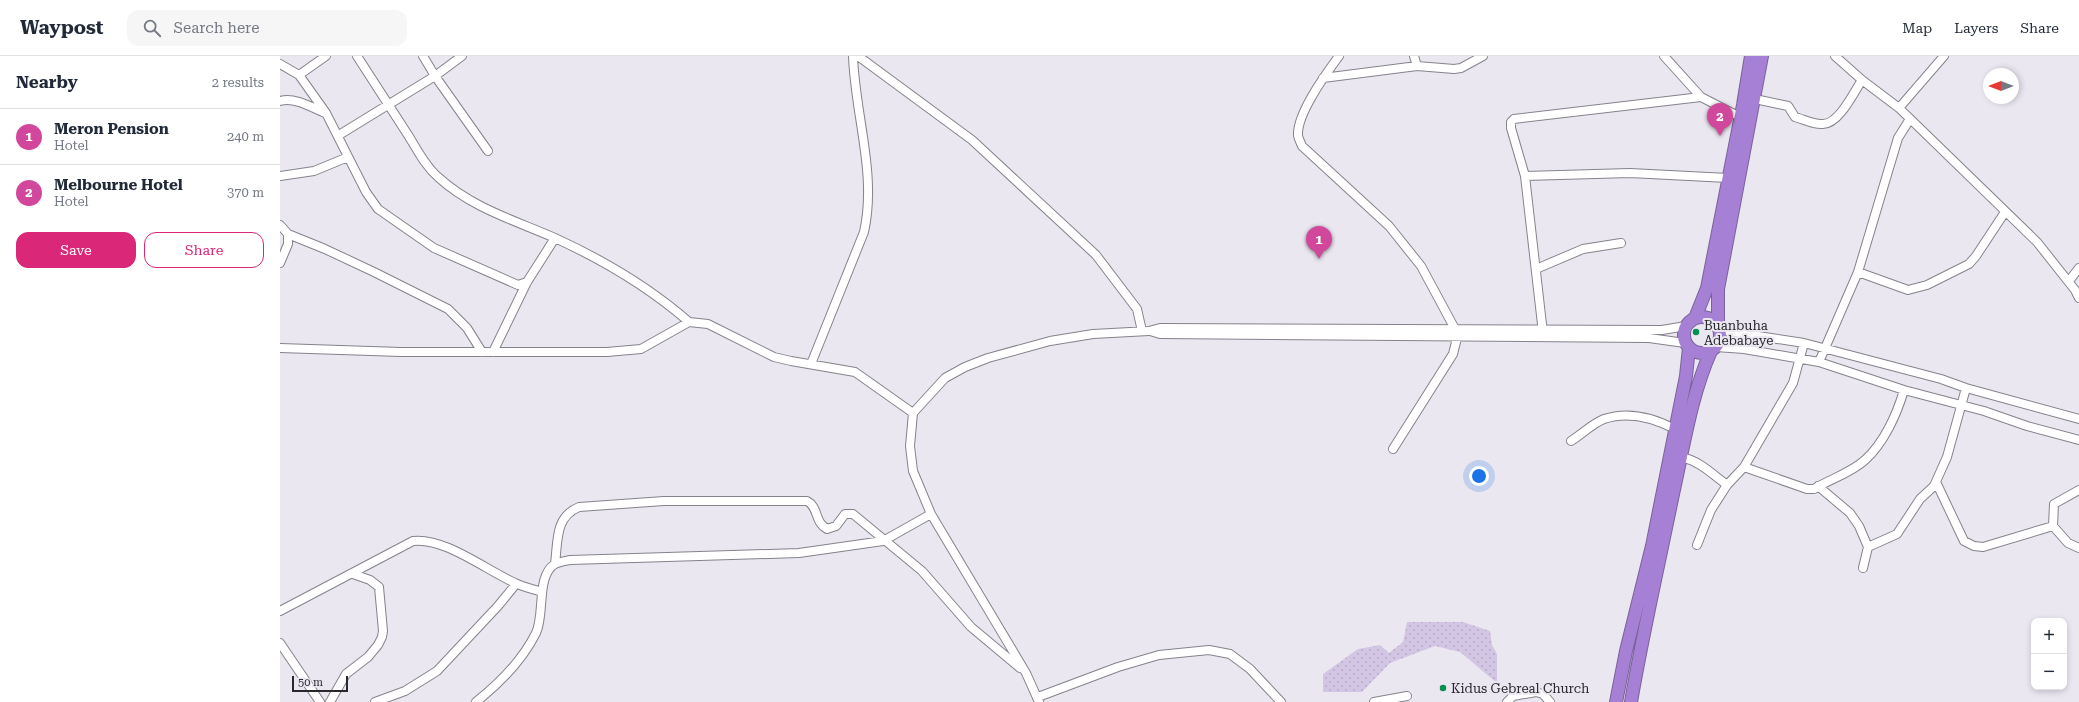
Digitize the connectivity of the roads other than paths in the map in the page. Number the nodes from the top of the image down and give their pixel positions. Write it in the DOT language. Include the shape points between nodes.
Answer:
graph roads {
  1 [pos="326,56"];
  2 [pos="357,56"];
  3 [pos="423,56"];
  4 [pos="462,56"];
  5 [pos="853,56"];
  6 [pos="858,56"];
  7 [pos="1339,56"];
  8 [pos="1414,56"];
  9 [pos="1483,56"];
  10 [pos="1664,56"];
  11 [pos="1751,56"];
  12 [pos="1762,56"];
  13 [pos="1835,56"];
  14 [pos="1944,56"];
  15 [pos="280,64"];
  16 [pos="1417,66"];
  17 [pos="299,75"];
  18 [pos="435,76"];
  19 [pos="1323,78"];
  20 [pos="1862,80"];
  21 [pos="1701,97"];
  22 [pos="1755,99"];
  23 [pos="280,101"];
  24 [pos="388,104"];
  25 [pos="1899,108"];
  26 [pos="326,113"];
  27 [pos="1746,119"];
  28 [pos="1910,119"];
  29 [pos="338,135"];
  30 [pos="488,151"];
  31 [pos="348,157"];
  32 [pos="280,176"];
  33 [pos="1525,176"];
  34 [pos="1728,178"];
  35 [pos="2005,212"];
  36 [pos="280,225"];
  37 [pos="288,234"];
  38 [pos="555,238"];
  39 [pos="1621,243"];
  40 [pos="280,263"];
  41 [pos="2079,268"];
  42 [pos="1536,269"];
  43 [pos="1858,272"];
  44 [pos="2069,281"];
  45 [pos="527,282"];
  46 [pos="2079,298"];
  47 [pos="688,322"];
  48 [pos="1690,322"];
  49 [pos="1719,328"];
  50 [pos="1456,329"];
  51 [pos="1146,331"];
  52 [pos="1543,333"];
  53 [pos="1457,338"];
  54 [pos="1804,343"];
  55 [pos="1687,346"];
  56 [pos="280,348"];
  57 [pos="1824,348"];
  58 [pos="1714,349"];
  59 [pos="482,352"];
  60 [pos="493,352"];
  61 [pos="1801,359"];
  62 [pos="1819,362"];
  63 [pos="810,364"];
  64 [pos="1966,388"];
  65 [pos="1904,390"];
  66 [pos="1960,406"];
  67 [pos="913,413"];
  68 [pos="2079,419"];
  69 [pos="1675,429"];
  70 [pos="2079,440"];
  71 [pos="1571,442"];
  72 [pos="1393,449"];
  73 [pos="1681,457"];
  74 [pos="1744,467"];
  75 [pos="1936,482"];
  76 [pos="1727,485"];
  77 [pos="1818,486"];
  78 [pos="2079,490"];
  79 [pos="932,514"];
  80 [pos="2053,526"];
  81 [pos="883,541"];
  82 [pos="1697,545"];
  83 [pos="1657,546"];
  84 [pos="1868,547"];
  85 [pos="2079,548"];
  86 [pos="555,564"];
  87 [pos="1863,568"];
  88 [pos="353,574"];
  89 [pos="1649,581"];
  90 [pos="516,584"];
  91 [pos="542,592"];
  92 [pos="280,611"];
  93 [pos="280,643"];
  94 [pos="1026,673"];
  95 [pos="1407,696"];
  96 [pos="1038,699"];
  97 [pos="320,702"];
  98 [pos="330,702"];
  99 [pos="375,702"];
  100 [pos="476,702"];
  101 [pos="1281,702"];
  102 [pos="1374,702"];
  103 [pos="1507,702"];
  104 [pos="1550,702"];
  105 [pos="1616,702"];
  106 [pos="1631,702"];
  1 -- 17 [label="street"];
  2 -- 24 [label="street"];
  3 -- 18 [label="street"];
  4 -- 18 [label="street"];
  5 -- 63 [label="street" via="864,138 868,214 864,232"];
  6 -- 51 [label="street" via="972,140 1096,255 1137,309"];
  7 -- 19 [label="street"];
  8 -- 16 [label="street"];
  9 -- 16 [label="street" via="1461,68"];
  10 -- 21 [label="street"];
  11 -- 27 [label="highway"];
  12 -- 22 [label="highway"];
  13 -- 20 [label="street"];
  14 -- 25 [label="street"];
  15 -- 17 [label="street"];
  16 -- 19 [label="street"];
  17 -- 26 [label="street"];
  18 -- 24 [label="street"];
  18 -- 30 [label="street"];
  19 -- 50 [label="street" via="1301,118 1298,136 1302,146 1389,226 1420,266"];
  20 -- 22 [label="street" via="1838,117 1823,124 1795,117 1788,106"];
  20 -- 25 [label="street"];
  21 -- 27 [label="street"];
  21 -- 33 [label="street" via="1514,119 1511,128"];
  22 -- 27 [label="highway"];
  23 -- 26 [label="street" via="301,103"];
  24 -- 29 [label="street"];
  24 -- 38 [label="street" via="436,176 458,194 491,213"];
  25 -- 28 [label="street"];
  26 -- 29 [label="street"];
  27 -- 34 [label="highway"];
  27 -- 49 [label="highway" via="1718,289"];
  28 -- 35 [label="street"];
  28 -- 43 [label="street" via="1898,138"];
  29 -- 31 [label="street"];
  31 -- 32 [label="street" via="314,171"];
  31 -- 45 [label="street" via="378,209 395,222 434,248 518,285"];
  33 -- 34 [label="street" via="1630,173"];
  33 -- 42 [label="street"];
  34 -- 48 [label="highway" via="1707,288"];
  35 -- 43 [label="street" via="1969,264 1927,285 1908,290"];
  35 -- 44 [label="street" via="2037,242"];
  36 -- 37 [label="street"];
  37 -- 40 [label="street" via="288,244"];
  37 -- 59 [label="street" via="448,309 467,328"];
  38 -- 45 [label="street"];
  38 -- 47 [label="street" via="596,258 662,298"];
  39 -- 42 [label="street" via="1583,250"];
  41 -- 44 [label="street"];
  42 -- 52 [label="street"];
  43 -- 57 [label="street"];
  44 -- 46 [label="street"];
  45 -- 60 [label="street"];
  47 -- 60 [label="street" via="640,349 607,352"];
  47 -- 63 [label="street" via="708,324 774,357"];
  48 -- 49 [label="highway" via="1707,317"];
  48 -- 52 [label="street" via="1662,330"];
  48 -- 55 [label="highway" via="1684,331"];
  49 -- 54 [label="street"];
  49 -- 58 [label="highway" via="1720,336"];
  50 -- 51 [label="street" via="1160,328"];
  50 -- 52 [label="street"];
  50 -- 53 [label="street"];
  51 -- 53 [label="street" via="1160,334"];
  51 -- 67 [label="street" via="1093,334 1050,341 988,358 945,378"];
  52 -- 53 [label="street"];
  52 -- 55 [label="street" via="1649,338"];
  53 -- 72 [label="street" via="1453,354"];
  54 -- 57 [label="street"];
  54 -- 61 [label="street"];
  55 -- 58 [label="highway" via="1700,353"];
  55 -- 69 [label="highway" via="1686,376"];
  56 -- 59 [label="street"];
  57 -- 62 [label="street"];
  57 -- 64 [label="street"];
  58 -- 61 [label="street" via="1744,349"];
  58 -- 73 [label="highway" via="1699,381"];
  59 -- 60 [label="street"];
  61 -- 62 [label="street"];
  61 -- 74 [label="street" via="1793,383"];
  62 -- 65 [label="street"];
  63 -- 67 [label="street" via="855,372"];
  64 -- 66 [label="street"];
  64 -- 68 [label="street"];
  65 -- 66 [label="street"];
  65 -- 77 [label="street" via="1883,439 1865,460"];
  66 -- 70 [label="street"];
  66 -- 75 [label="street" via="1947,457"];
  67 -- 79 [label="street" via="910,446 913,471"];
  69 -- 71 [label="street" via="1658,420 1624,415 1603,420"];
  69 -- 83 [label="highway"];
  73 -- 76 [label="street" via="1701,464"];
  73 -- 83 [label="highway"];
  74 -- 76 [label="street"];
  74 -- 77 [label="street" via="1807,489"];
  75 -- 80 [label="street" via="1964,541 1974,546 1983,547"];
  75 -- 84 [label="street" via="1920,499 1897,534"];
  76 -- 82 [label="street" via="1711,510"];
  77 -- 84 [label="street" via="1850,513"];
  78 -- 80 [label="street" via="2054,504"];
  79 -- 81 [label="street"];
  79 -- 94 [label="street"];
  80 -- 85 [label="street" via="2068,543"];
  81 -- 86 [label="street" via="799,553 570,560"];
  81 -- 86 [label="street" via="849,513 831,529 823,527 817,518 815,507 806,501 664,501 579,507 568,511 562,519"];
  81 -- 94 [label="street" via="922,570 971,626"];
  83 -- 89 [label="highway"];
  84 -- 87 [label="street"];
  86 -- 91 [label="street" via="547,572"];
  88 -- 90 [label="street" via="412,541 423,540 477,562"];
  88 -- 92 [label="street"];
  88 -- 98 [label="street" via="370,580 379,587 383,631 378,645 368,657 346,674"];
  89 -- 105 [label="highway" via="1626,651"];
  89 -- 106 [label="highway"];
  90 -- 91 [label="street"];
  90 -- 99 [label="street" via="436,671 405,691"];
  91 -- 100 [label="street" via="536,632 520,658 498,685"];
  93 -- 97 [label="street"];
  94 -- 96 [label="street"];
  95 -- 102 [label="street"];
  96 -- 101 [label="street" via="1118,667 1159,654 1209,650 1230,654 1250,669"];
  103 -- 104 [label="street" via="1513,696 1536,692 1543,694"];
}
